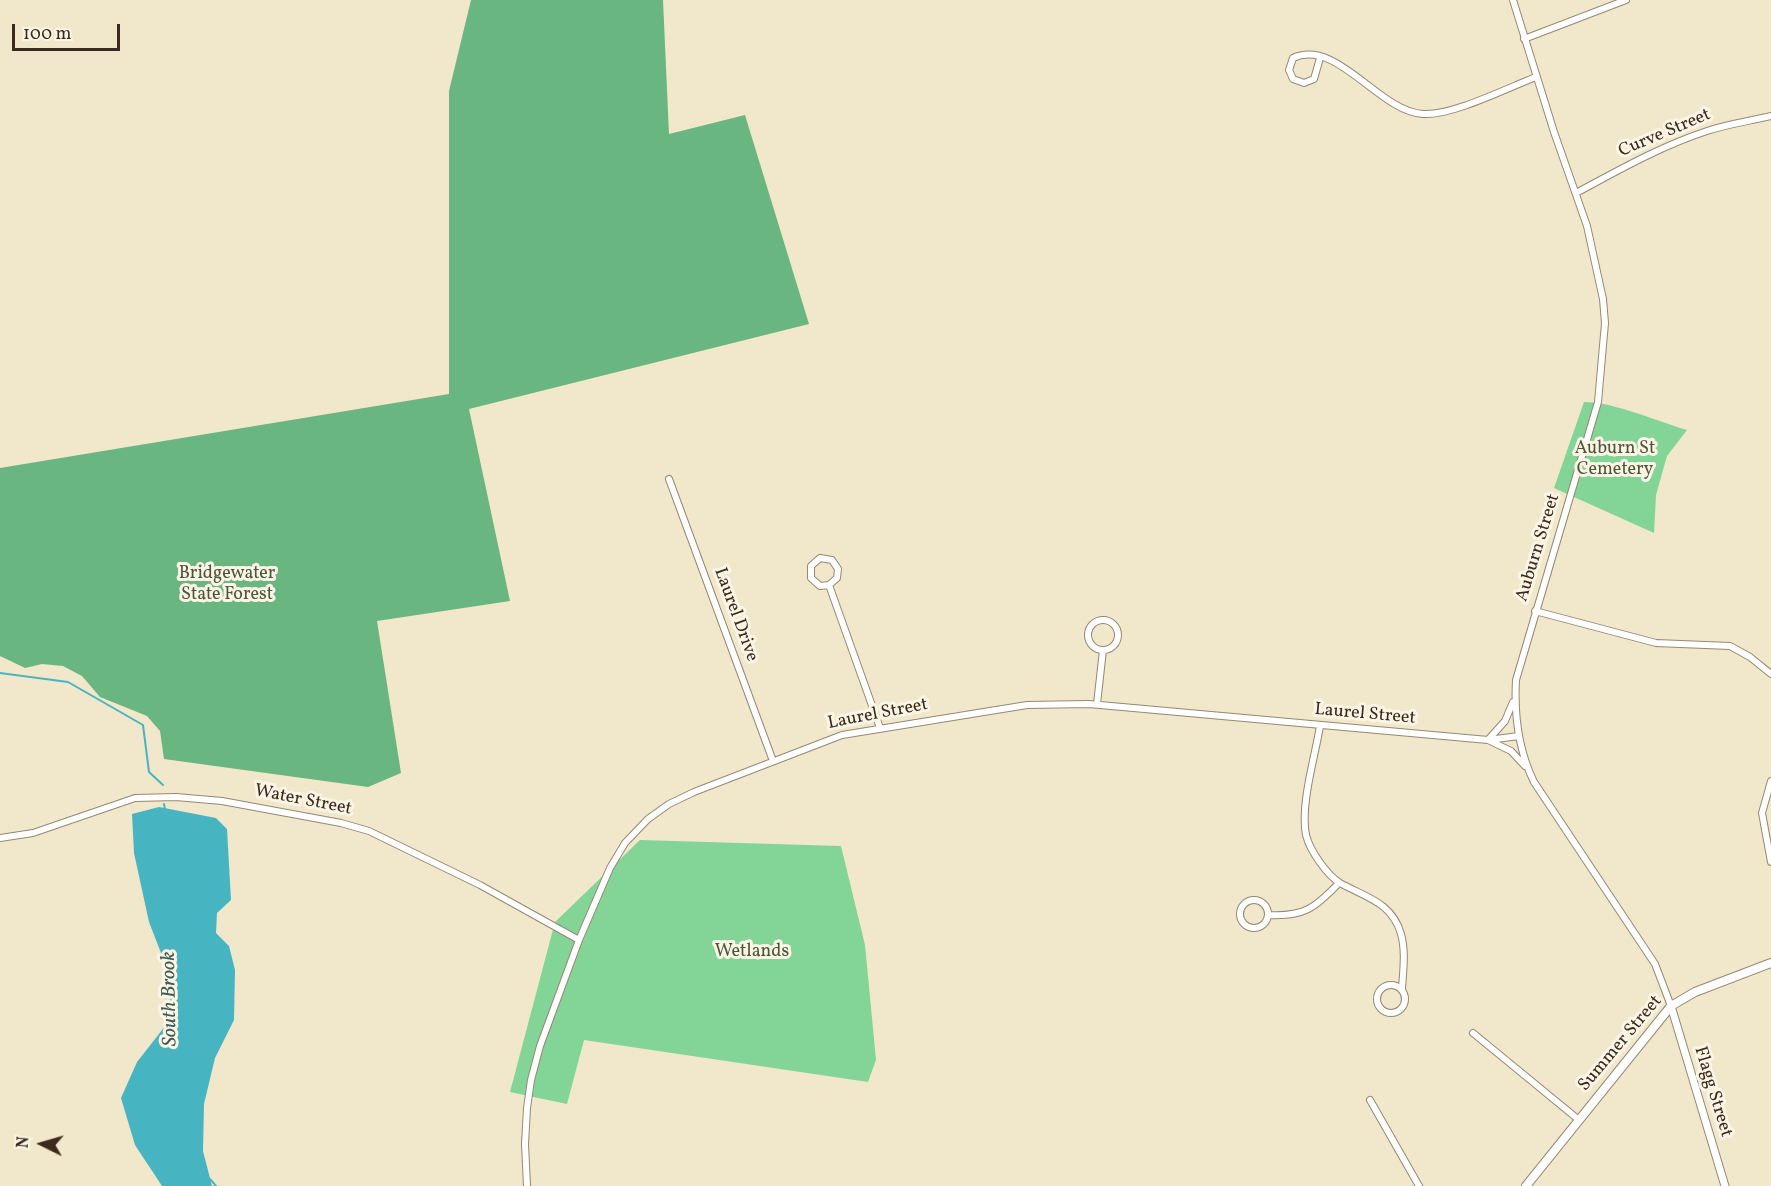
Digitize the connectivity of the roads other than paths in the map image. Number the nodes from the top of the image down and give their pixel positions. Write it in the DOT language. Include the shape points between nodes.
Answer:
graph roads {
  1 [pos="1513,0"];
  2 [pos="1626,0"];
  3 [pos="1524,39"];
  4 [pos="1320,58"];
  5 [pos="1536,77"];
  6 [pos="1771,116"];
  7 [pos="1576,194"];
  8 [pos="669,479"];
  9 [pos="829,585"];
  10 [pos="1535,611"];
  11 [pos="1103,650"];
  12 [pos="1771,674"];
  13 [pos="1516,690"];
  14 [pos="1097,704"];
  15 [pos="1320,726"];
  16 [pos="880,728"];
  17 [pos="1519,736"];
  18 [pos="1488,740"];
  19 [pos="773,761"];
  20 [pos="1528,769"];
  21 [pos="1771,781"];
  22 [pos="0,838"];
  23 [pos="1771,862"];
  24 [pos="1340,883"];
  25 [pos="1268,915"];
  26 [pos="579,940"];
  27 [pos="1771,963"];
  28 [pos="1402,989"];
  29 [pos="1671,1006"];
  30 [pos="1473,1033"];
  31 [pos="1370,1100"];
  32 [pos="1579,1119"];
  33 [pos="527,1186"];
  34 [pos="1419,1186"];
  35 [pos="1526,1186"];
  36 [pos="1725,1186"];
  1 -- 3 [label="street, Auburn Street"];
  2 -- 3 [label="street"];
  3 -- 5 [label="street, Auburn Street"];
  4 -- 4 [label="street" via="1293,58 1289,70 1293,79 1304,83 1314,79"];
  4 -- 5 [label="street" via="1357,75 1394,106 1421,114 1451,110"];
  5 -- 7 [label="street, Auburn Street"];
  6 -- 7 [label="street, Curve Street" via="1683,140 1641,157"];
  7 -- 10 [label="street, Auburn Street" via="1593,246 1604,299 1604,356 1591,426"];
  8 -- 19 [label="street, Laurel Drive"];
  9 -- 9 [label="street" via="820,586 811,578 811,566 820,558 832,560 838,569 837,578"];
  9 -- 16 [label="street"];
  10 -- 12 [label="street" via="1656,643 1730,646"];
  10 -- 13 [label="street, Auburn Street"];
  11 -- 11 [label="street" via="1118,637 1113,623 1103,619 1094,622 1088,635 1091,644"];
  11 -- 14 [label="street"];
  13 -- 17 [label="street, Auburn Street"];
  13 -- 18 [label="street" via="1505,721"];
  14 -- 15 [label="street, Laurel Street"];
  14 -- 16 [label="street, Laurel Street" via="1043,703"];
  15 -- 18 [label="street, Laurel Street"];
  15 -- 24 [label="street" via="1305,812 1306,836 1316,856"];
  16 -- 19 [label="street, Laurel Street" via="842,735"];
  17 -- 18 [label="street, Laurel Street"];
  17 -- 20 [label="street, Auburn Street"];
  18 -- 20 [label="street, Laurel Street" via="1510,751"];
  19 -- 26 [label="street, Laurel Street" via="675,801 639,827 615,859"];
  20 -- 29 [label="street, Auburn Street" via="1543,798 1650,957"];
  21 -- 23 [label="street" via="1762,813"];
  22 -- 26 [label="street, Water Street" via="33,832 135,798 222,801 369,831 480,885"];
  24 -- 25 [label="street" via="1303,914"];
  24 -- 28 [label="street" via="1375,899 1391,914 1401,932 1404,951"];
  25 -- 25 [label="street" via="1262,903 1254,900 1245,903 1240,911 1241,920 1252,928 1261,927"];
  26 -- 33 [label="street, Laurel Street" via="531,1080 525,1144"];
  27 -- 29 [label="main road, Summer Street" via="1695,992"];
  28 -- 28 [label="street" via="1389,985 1381,988 1377,1001 1381,1009 1399,1011 1405,1003"];
  29 -- 32 [label="main road, Summer Street"];
  29 -- 36 [label="street, Flagg Street"];
  30 -- 32 [label="street"];
  31 -- 34 [label="street"];
  32 -- 35 [label="main road, Summer Street"];
}
